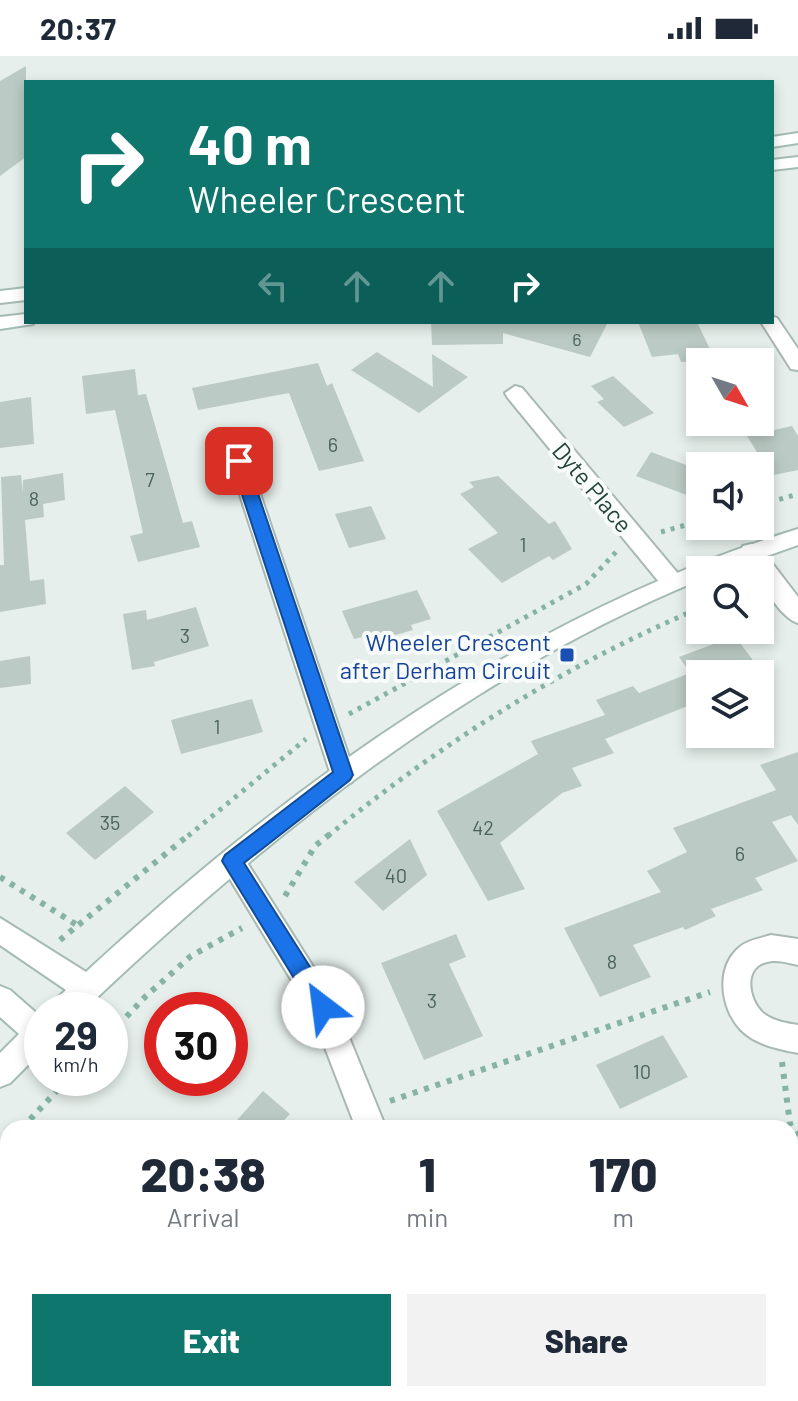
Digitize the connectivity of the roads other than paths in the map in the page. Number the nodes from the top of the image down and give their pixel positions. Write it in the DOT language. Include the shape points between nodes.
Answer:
graph roads {
  1 [pos="798,138"];
  2 [pos="774,142"];
  3 [pos="798,162"];
  4 [pos="774,165"];
  5 [pos="24,294"];
  6 [pos="0,297"];
  7 [pos="24,320"];
  8 [pos="0,323"];
  9 [pos="771,324"];
  10 [pos="798,364"];
  11 [pos="515,393"];
  12 [pos="239,461"];
  13 [pos="798,537"];
  14 [pos="751,552"];
  15 [pos="741,556"];
  16 [pos="686,577"];
  17 [pos="672,582"];
  18 [pos="798,614"];
  19 [pos="343,775"];
  20 [pos="232,861"];
  21 [pos="0,930"];
  22 [pos="798,952"];
  23 [pos="87,988"];
  24 [pos="83,992"];
  25 [pos="0,999"];
  26 [pos="24,1019"];
  27 [pos="788,1038"];
  28 [pos="24,1048"];
  29 [pos="0,1073"];
  30 [pos="368,1119"];
  1 -- 2 [label="street"];
  3 -- 4 [label="street"];
  5 -- 6 [label="street"];
  7 -- 8 [label="street"];
  9 -- 10 [label="street"];
  11 -- 17 [label="street, Dyte Place"];
  12 -- 19 [label="street"];
  13 -- 14 [label="street"];
  14 -- 15 [label="street"];
  14 -- 18 [label="street"];
  16 -- 17 [label="street"];
  17 -- 19 [label="street" via="543,644"];
  19 -- 20 [label="street"];
  20 -- 23 [label="street"];
  20 -- 30 [label="street" via="323,1007"];
  21 -- 23 [label="street"];
  22 -- 27 [label="street" via="779,947 747,956 734,984 746,1017 761,1030"];
  23 -- 24 [label="street"];
  25 -- 26 [label="street"];
  28 -- 29 [label="street"];
}
